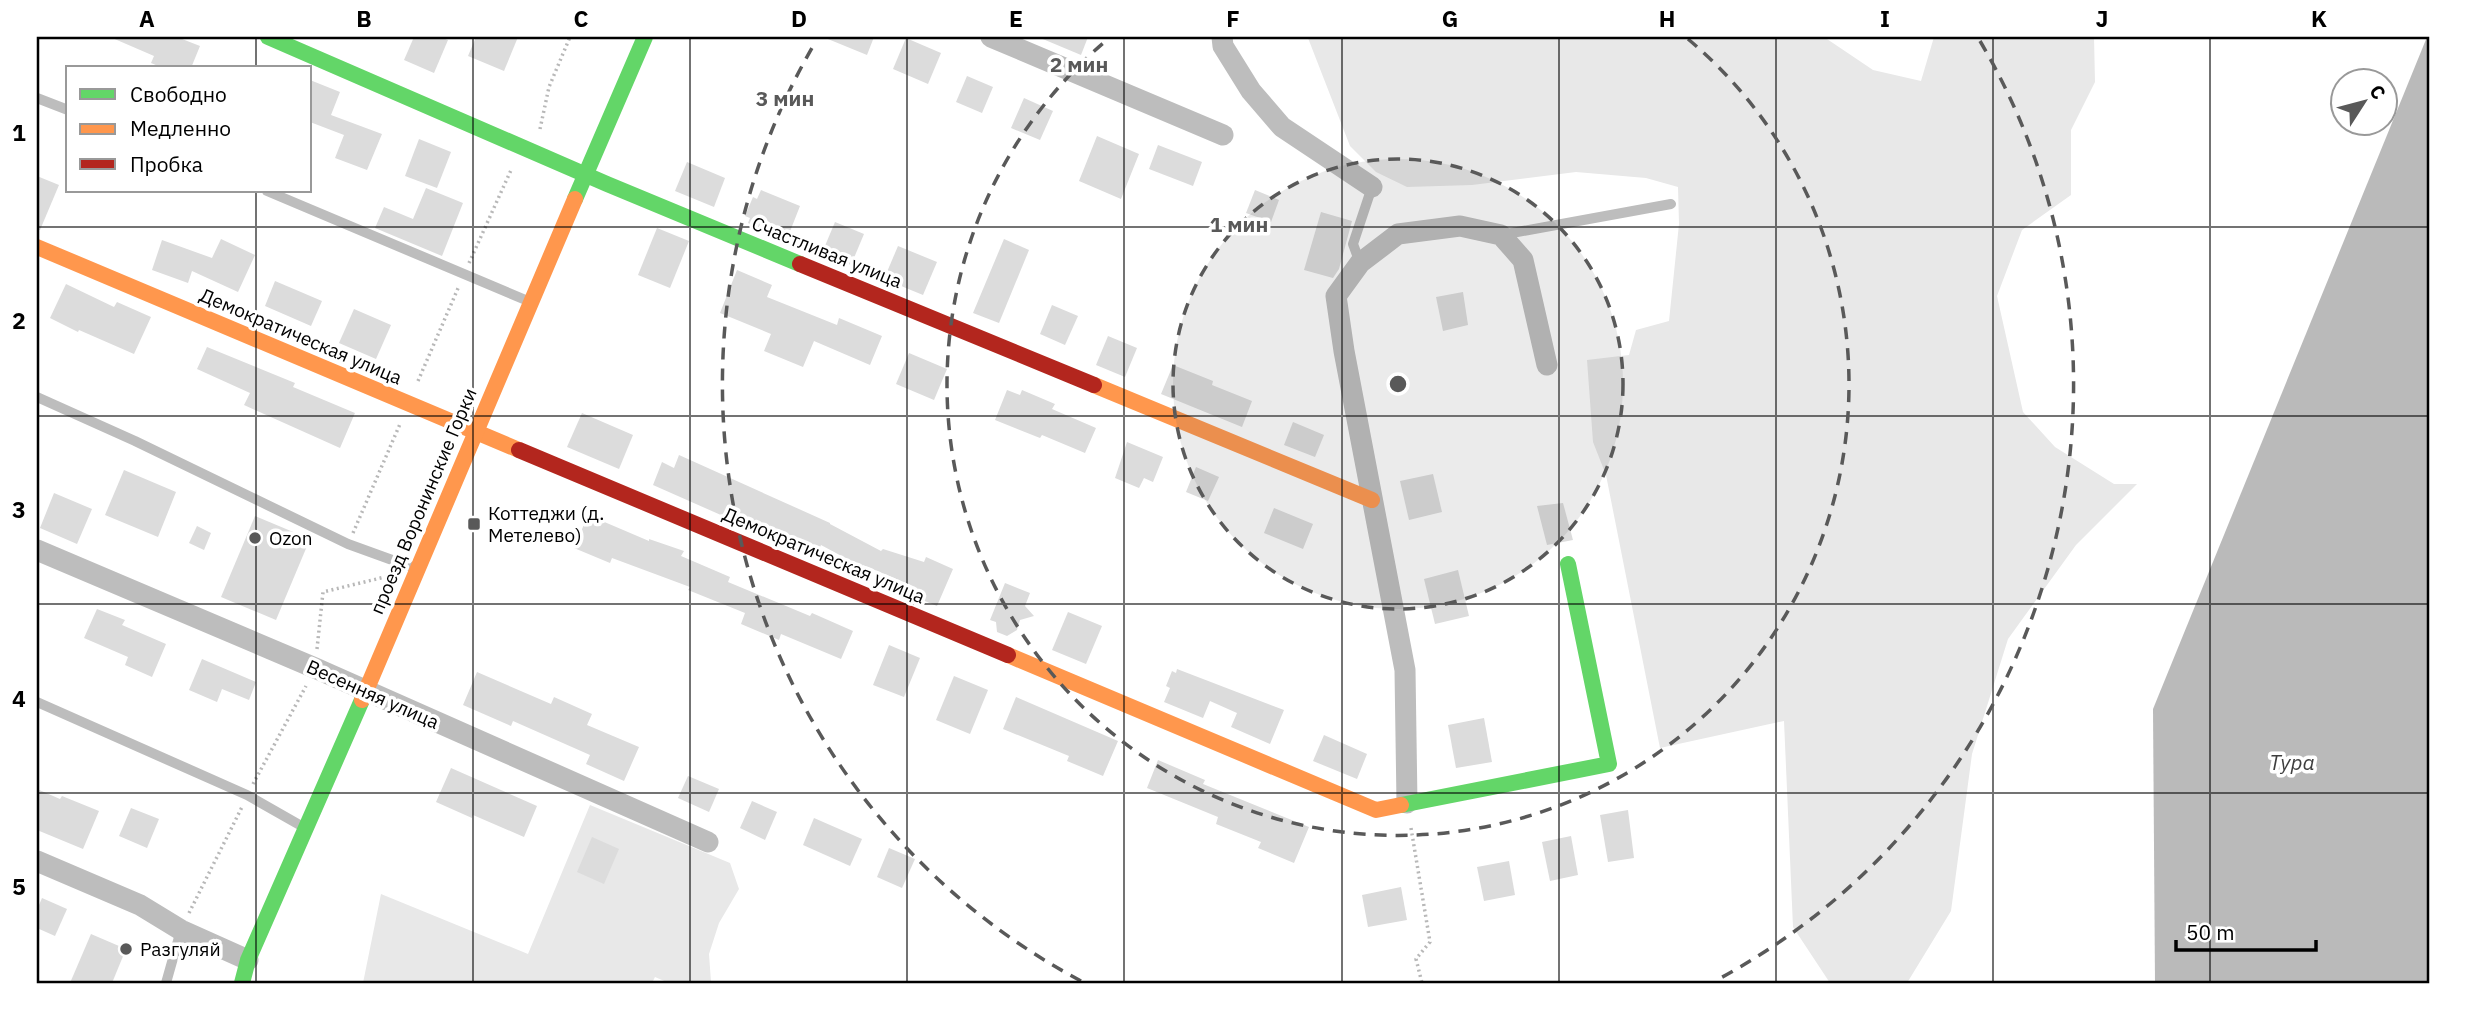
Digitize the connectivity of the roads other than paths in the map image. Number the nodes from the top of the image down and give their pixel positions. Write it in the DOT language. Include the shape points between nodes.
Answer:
graph roads {
  1 [pos="268,37"];
  2 [pos="990,37"];
  3 [pos="1222,37"];
  4 [pos="639,38"];
  5 [pos="37,98"];
  6 [pos="66,109"];
  7 [pos="1223,135"];
  8 [pos="585,175"];
  9 [pos="1372,187"];
  10 [pos="269,192"];
  11 [pos="1671,204"];
  12 [pos="1501,235"];
  13 [pos="37,247"];
  14 [pos="1360,263"];
  15 [pos="531,302"];
  16 [pos="1547,365"];
  17 [pos="37,397"];
  18 [pos="475,432"];
  19 [pos="1372,500"];
  20 [pos="37,550"];
  21 [pos="1569,564"];
  22 [pos="419,569"];
  23 [pos="364,691"];
  24 [pos="37,702"];
  25 [pos="1407,803"];
  26 [pos="304,828"];
  27 [pos="708,842"];
  28 [pos="37,861"];
  29 [pos="181,930"];
  30 [pos="248,960"];
  31 [pos="166,983"];
  32 [pos="242,983"];
  1 -- 8 [label="street, Счастливая улица"];
  2 -- 7 [label="street"];
  3 -- 9 [label="street" via="1251,91 1282,127"];
  4 -- 8 [label="street, проезд Воронинские Горки"];
  5 -- 6 [label="lane"];
  8 -- 15 [label="street, проезд Воронинские Горки"];
  8 -- 19 [label="street, Счастливая улица"];
  9 -- 14 [label="lane" via="1353,244"];
  10 -- 15 [label="lane"];
  11 -- 12 [label="lane"];
  12 -- 14 [label="street" via="1460,226 1398,234"];
  12 -- 16 [label="street" via="1524,260"];
  13 -- 18 [label="street, Демократическая улица"];
  14 -- 19 [label="street" via="1336,296"];
  15 -- 18 [label="street, проезд Воронинские Горки"];
  17 -- 22 [label="lane" via="348,544"];
  18 -- 22 [label="street, проезд Воронинские Горки"];
  18 -- 25 [label="street, Демократическая улица" via="1376,810"];
  19 -- 25 [label="street" via="1405,670"];
  20 -- 23 [label="street, Весенняя улица"];
  21 -- 25 [label="street, Демократическая улица" via="1609,764"];
  22 -- 23 [label="street, проезд Воронинские Горки"];
  23 -- 26 [label="street, проезд Воронинские Горки"];
  23 -- 27 [label="street, Весенняя улица"];
  24 -- 26 [label="lane" via="247,795"];
  26 -- 30 [label="street, проезд Воронинские Горки"];
  28 -- 29 [label="street" via="140,905"];
  29 -- 30 [label="street"];
  29 -- 31 [label="lane"];
  30 -- 32 [label="street, проезд Воронинские Горки"];
}
